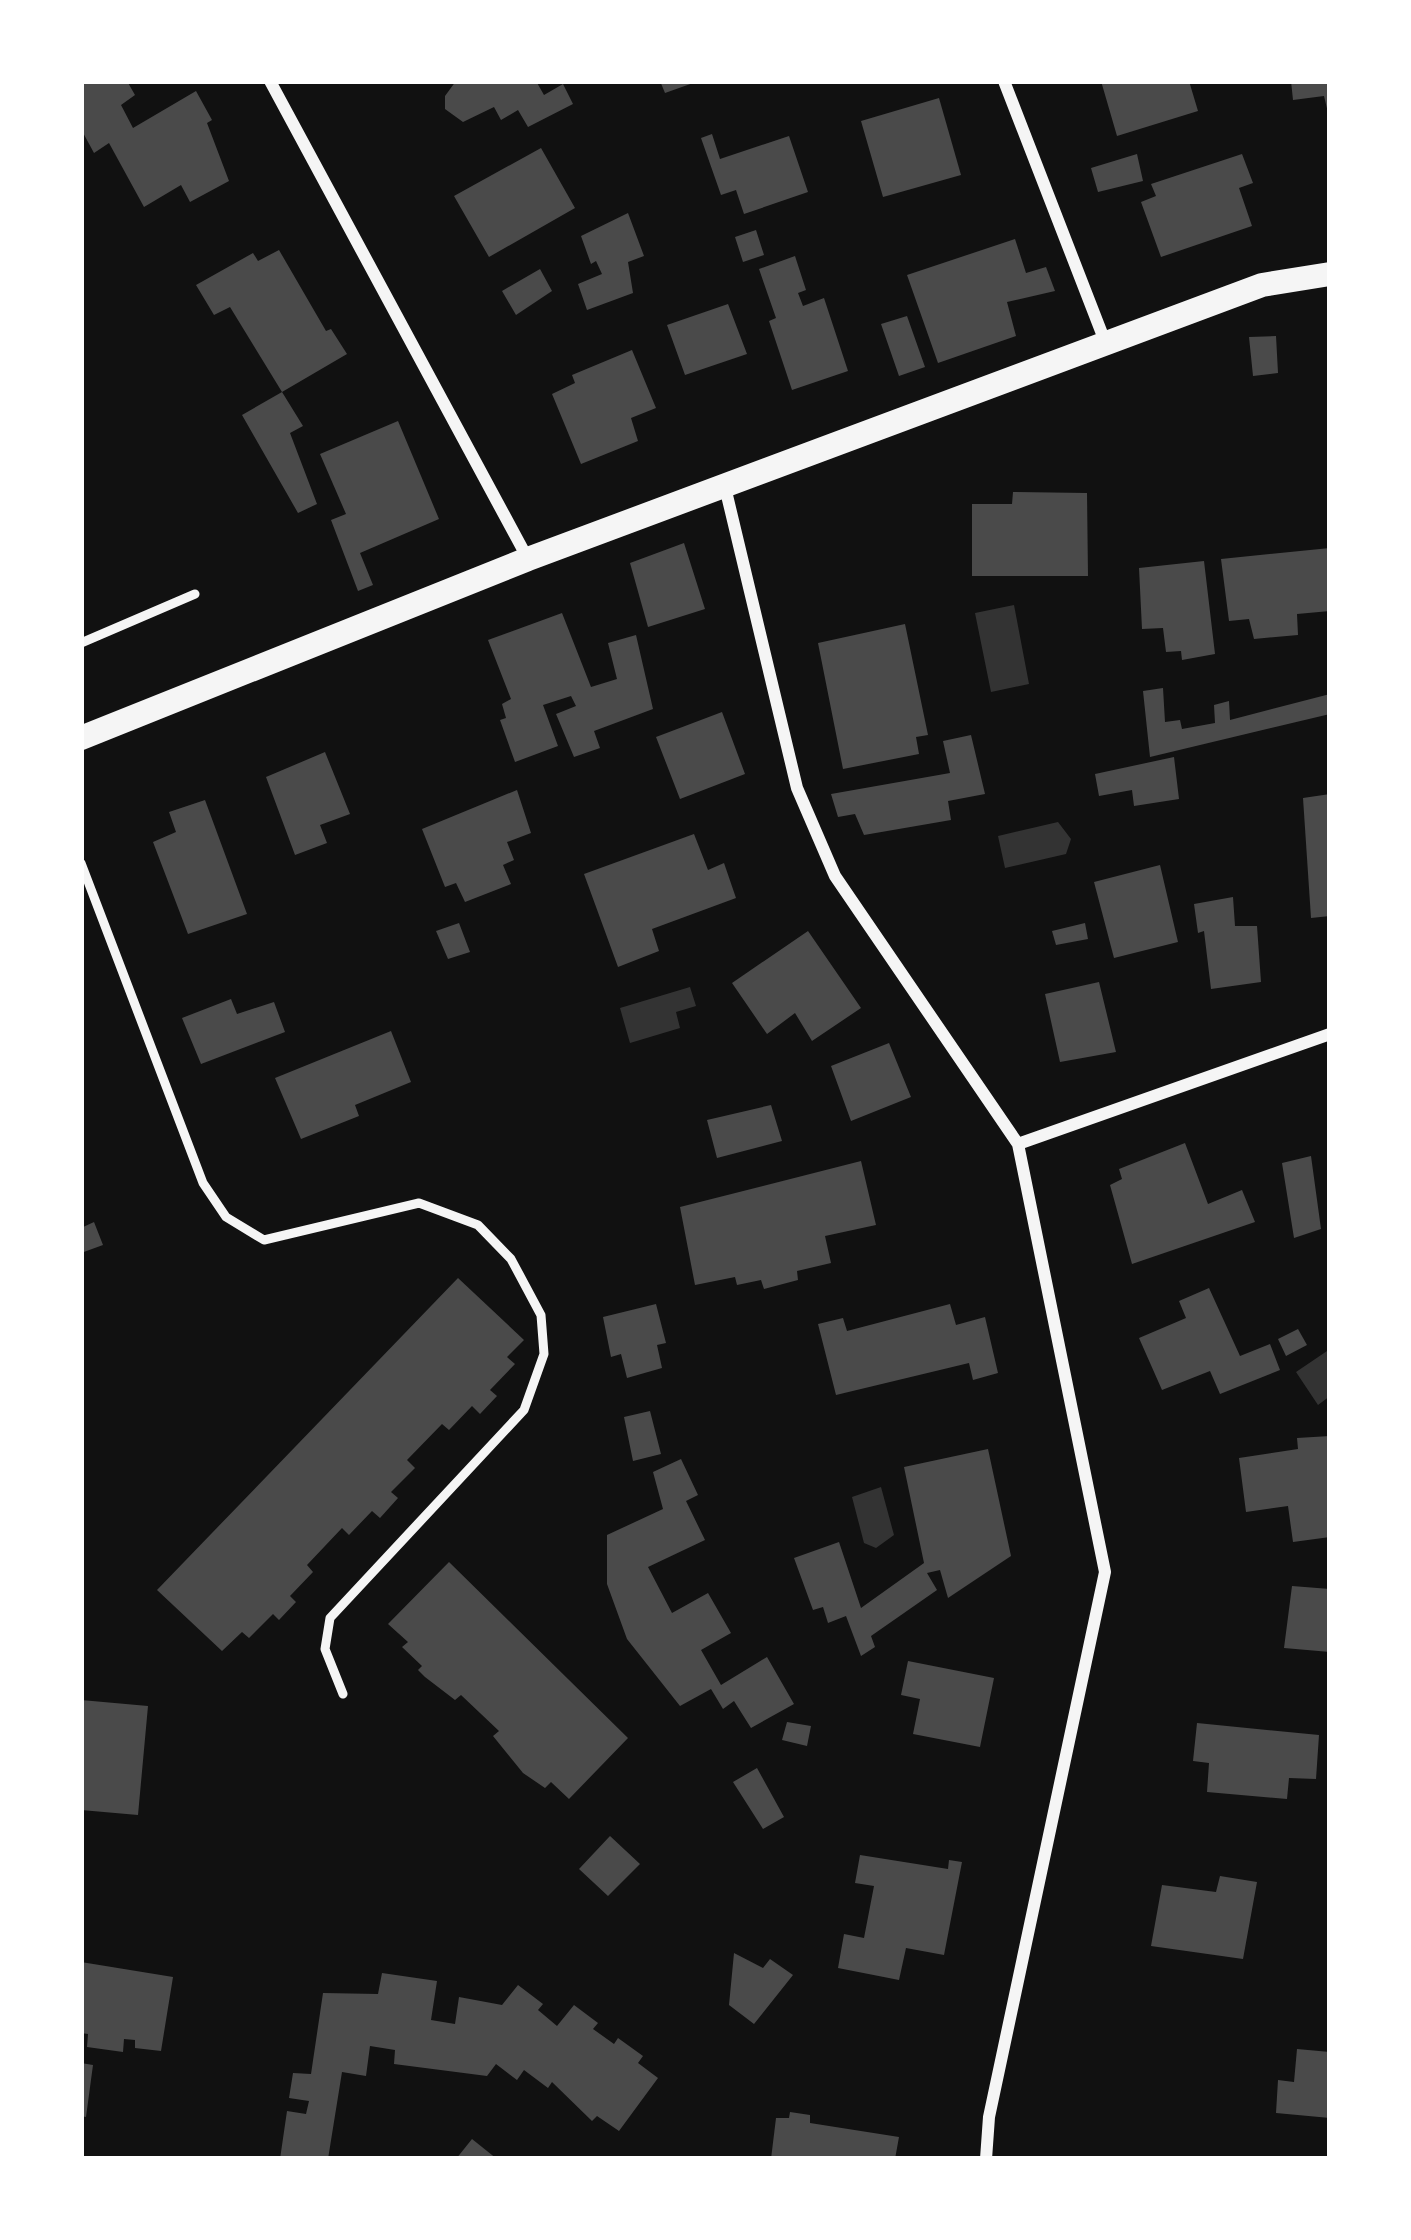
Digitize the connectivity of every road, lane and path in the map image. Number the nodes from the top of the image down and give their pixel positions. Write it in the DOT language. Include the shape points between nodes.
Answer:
graph roads {
  1 [pos="270,81"];
  2 [pos="1004,81"];
  3 [pos="1330,274"];
  4 [pos="1107,345"];
  5 [pos="724,487"];
  6 [pos="528,559"];
  7 [pos="195,594"];
  8 [pos="81,643"];
  9 [pos="87,733"];
  10 [pos="81,863"];
  11 [pos="1330,1034"];
  12 [pos="1018,1144"];
  13 [pos="343,1694"];
  14 [pos="986,2159"];
  1 -- 6 [label="street"];
  2 -- 4 [label="street"];
  3 -- 4 [label="main road" via="1262,284"];
  4 -- 5 [label="main road"];
  5 -- 6 [label="main road"];
  5 -- 12 [label="street" via="797,788 835,876"];
  6 -- 9 [label="main road"];
  7 -- 8 [label="lane"];
  10 -- 13 [label="lane" via="203,1183 226,1216 264,1240 419,1203 478,1225 512,1259 541,1315 544,1354 524,1410 330,1618 325,1649"];
  11 -- 12 [label="street"];
  12 -- 14 [label="street" via="1105,1572"];
}
